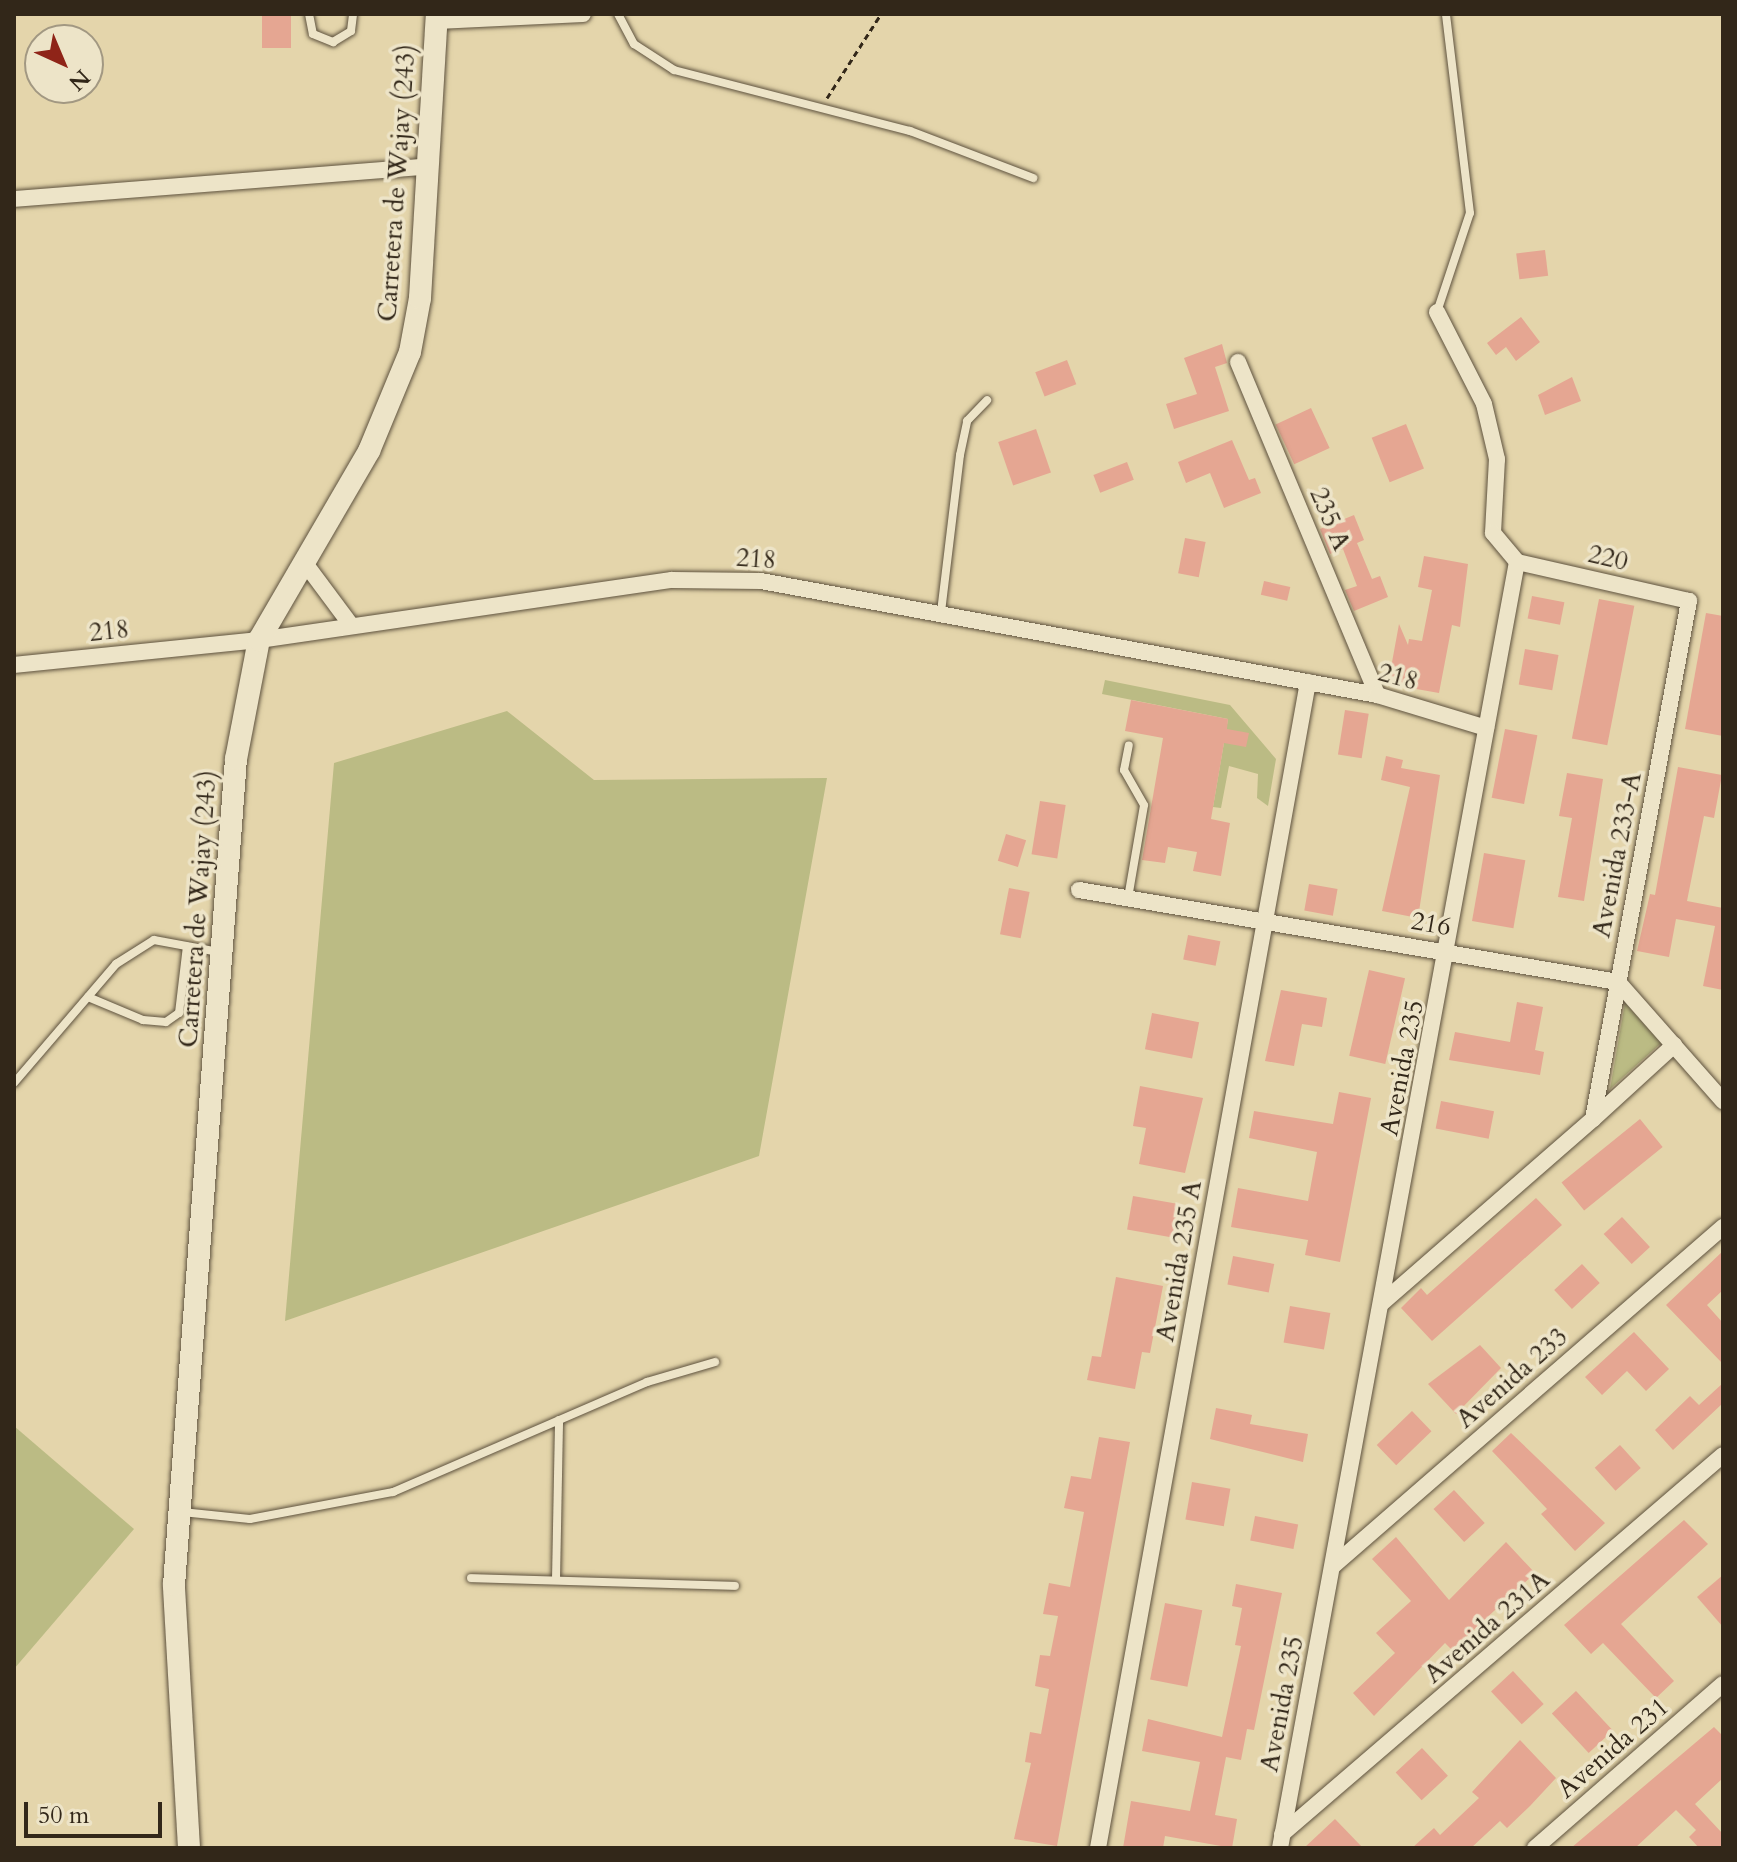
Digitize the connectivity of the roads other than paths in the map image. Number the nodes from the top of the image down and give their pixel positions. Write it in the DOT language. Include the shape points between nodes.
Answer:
graph roads {
  1 [pos="309,14"];
  2 [pos="353,14"];
  3 [pos="583,14"];
  4 [pos="618,14"];
  5 [pos="1446,14"];
  6 [pos="437,17"];
  7 [pos="429,166"];
  8 [pos="1033,178"];
  9 [pos="14,199"];
  10 [pos="1437,312"];
  11 [pos="1238,362"];
  12 [pos="987,400"];
  13 [pos="304,562"];
  14 [pos="1517,562"];
  15 [pos="1689,601"];
  16 [pos="941,612"];
  17 [pos="351,625"];
  18 [pos="259,640"];
  19 [pos="14,665"];
  20 [pos="1308,682"];
  21 [pos="1377,695"];
  22 [pos="1486,728"];
  23 [pos="1129,745"];
  24 [pos="1079,890"];
  25 [pos="1128,898"];
  26 [pos="1265,921"];
  27 [pos="187,946"];
  28 [pos="1448,951"];
  29 [pos="225,953"];
  30 [pos="1618,982"];
  31 [pos="88,997"];
  32 [pos="1674,1045"];
  33 [pos="14,1083"];
  34 [pos="1723,1101"];
  35 [pos="1593,1119"];
  36 [pos="1723,1227"];
  37 [pos="1382,1303"];
  38 [pos="715,1362"];
  39 [pos="559,1420"];
  40 [pos="1723,1455"];
  41 [pos="178,1512"];
  42 [pos="1333,1566"];
  43 [pos="471,1578"];
  44 [pos="556,1580"];
  45 [pos="735,1586"];
  46 [pos="1723,1684"];
  47 [pos="1281,1841"];
  48 [pos="189,1848"];
  49 [pos="1098,1848"];
  50 [pos="1535,1848"];
  1 -- 2 [label="lane" via="313,34 333,42 351,31"];
  3 -- 6 [label="street"];
  4 -- 8 [label="lane" via="634,44 674,70 910,131"];
  5 -- 10 [label="lane" via="1470,213"];
  6 -- 7 [label="main road, Carretera de Wajay (243)"];
  7 -- 9 [label="street"];
  7 -- 13 [label="main road, Carretera de Wajay (243)" via="420,298 410,352 386,416"];
  10 -- 14 [label="street" via="1484,404 1497,459 1493,533"];
  11 -- 21 [label="street, 235 A"];
  12 -- 16 [label="lane" via="967,421 962,444"];
  13 -- 17 [label="street"];
  13 -- 18 [label="main road, Carretera de Wajay (243)"];
  14 -- 15 [label="street, 220"];
  14 -- 22 [label="street, Avenida 235"];
  15 -- 30 [label="street, Avenida 233-A"];
  16 -- 17 [label="street, 218" via="761,581 672,580"];
  16 -- 20 [label="street, 218"];
  17 -- 18 [label="street, 218"];
  18 -- 19 [label="street, 218"];
  18 -- 29 [label="main road, Carretera de Wajay (243)" via="236,759"];
  20 -- 21 [label="street, 218"];
  20 -- 26 [label="street, Avenida 235 A"];
  21 -- 22 [label="street, 218"];
  22 -- 28 [label="street, Avenida 235"];
  23 -- 25 [label="lane" via="1124,770 1144,805"];
  24 -- 25 [label="street, 216"];
  25 -- 26 [label="street, 216"];
  26 -- 28 [label="street, 216"];
  26 -- 49 [label="street, Avenida 235 A"];
  27 -- 29 [label="lane"];
  27 -- 31 [label="lane" via="154,940 116,964"];
  27 -- 31 [label="lane" via="179,1013 166,1022 143,1020"];
  28 -- 30 [label="street, 216"];
  28 -- 37 [label="street, Avenida 235"];
  29 -- 41 [label="main road, Carretera de Wajay (243)"];
  30 -- 32 [label="street"];
  30 -- 35 [label="street, Avenida 233-A"];
  31 -- 33 [label="lane"];
  32 -- 34 [label="street"];
  32 -- 35 [label="street"];
  35 -- 37 [label="street"];
  36 -- 42 [label="street, Avenida 233"];
  37 -- 42 [label="street, Avenida 235"];
  38 -- 39 [label="lane" via="647,1382"];
  39 -- 41 [label="lane" via="393,1492 250,1519"];
  39 -- 44 [label="lane"];
  40 -- 47 [label="street, Avenida 231A"];
  41 -- 48 [label="main road, Carretera de Wajay (243)" via="174,1585"];
  42 -- 47 [label="street, Avenida 235"];
  43 -- 44 [label="lane"];
  44 -- 45 [label="lane"];
  46 -- 50 [label="street, Avenida 231"];
}
